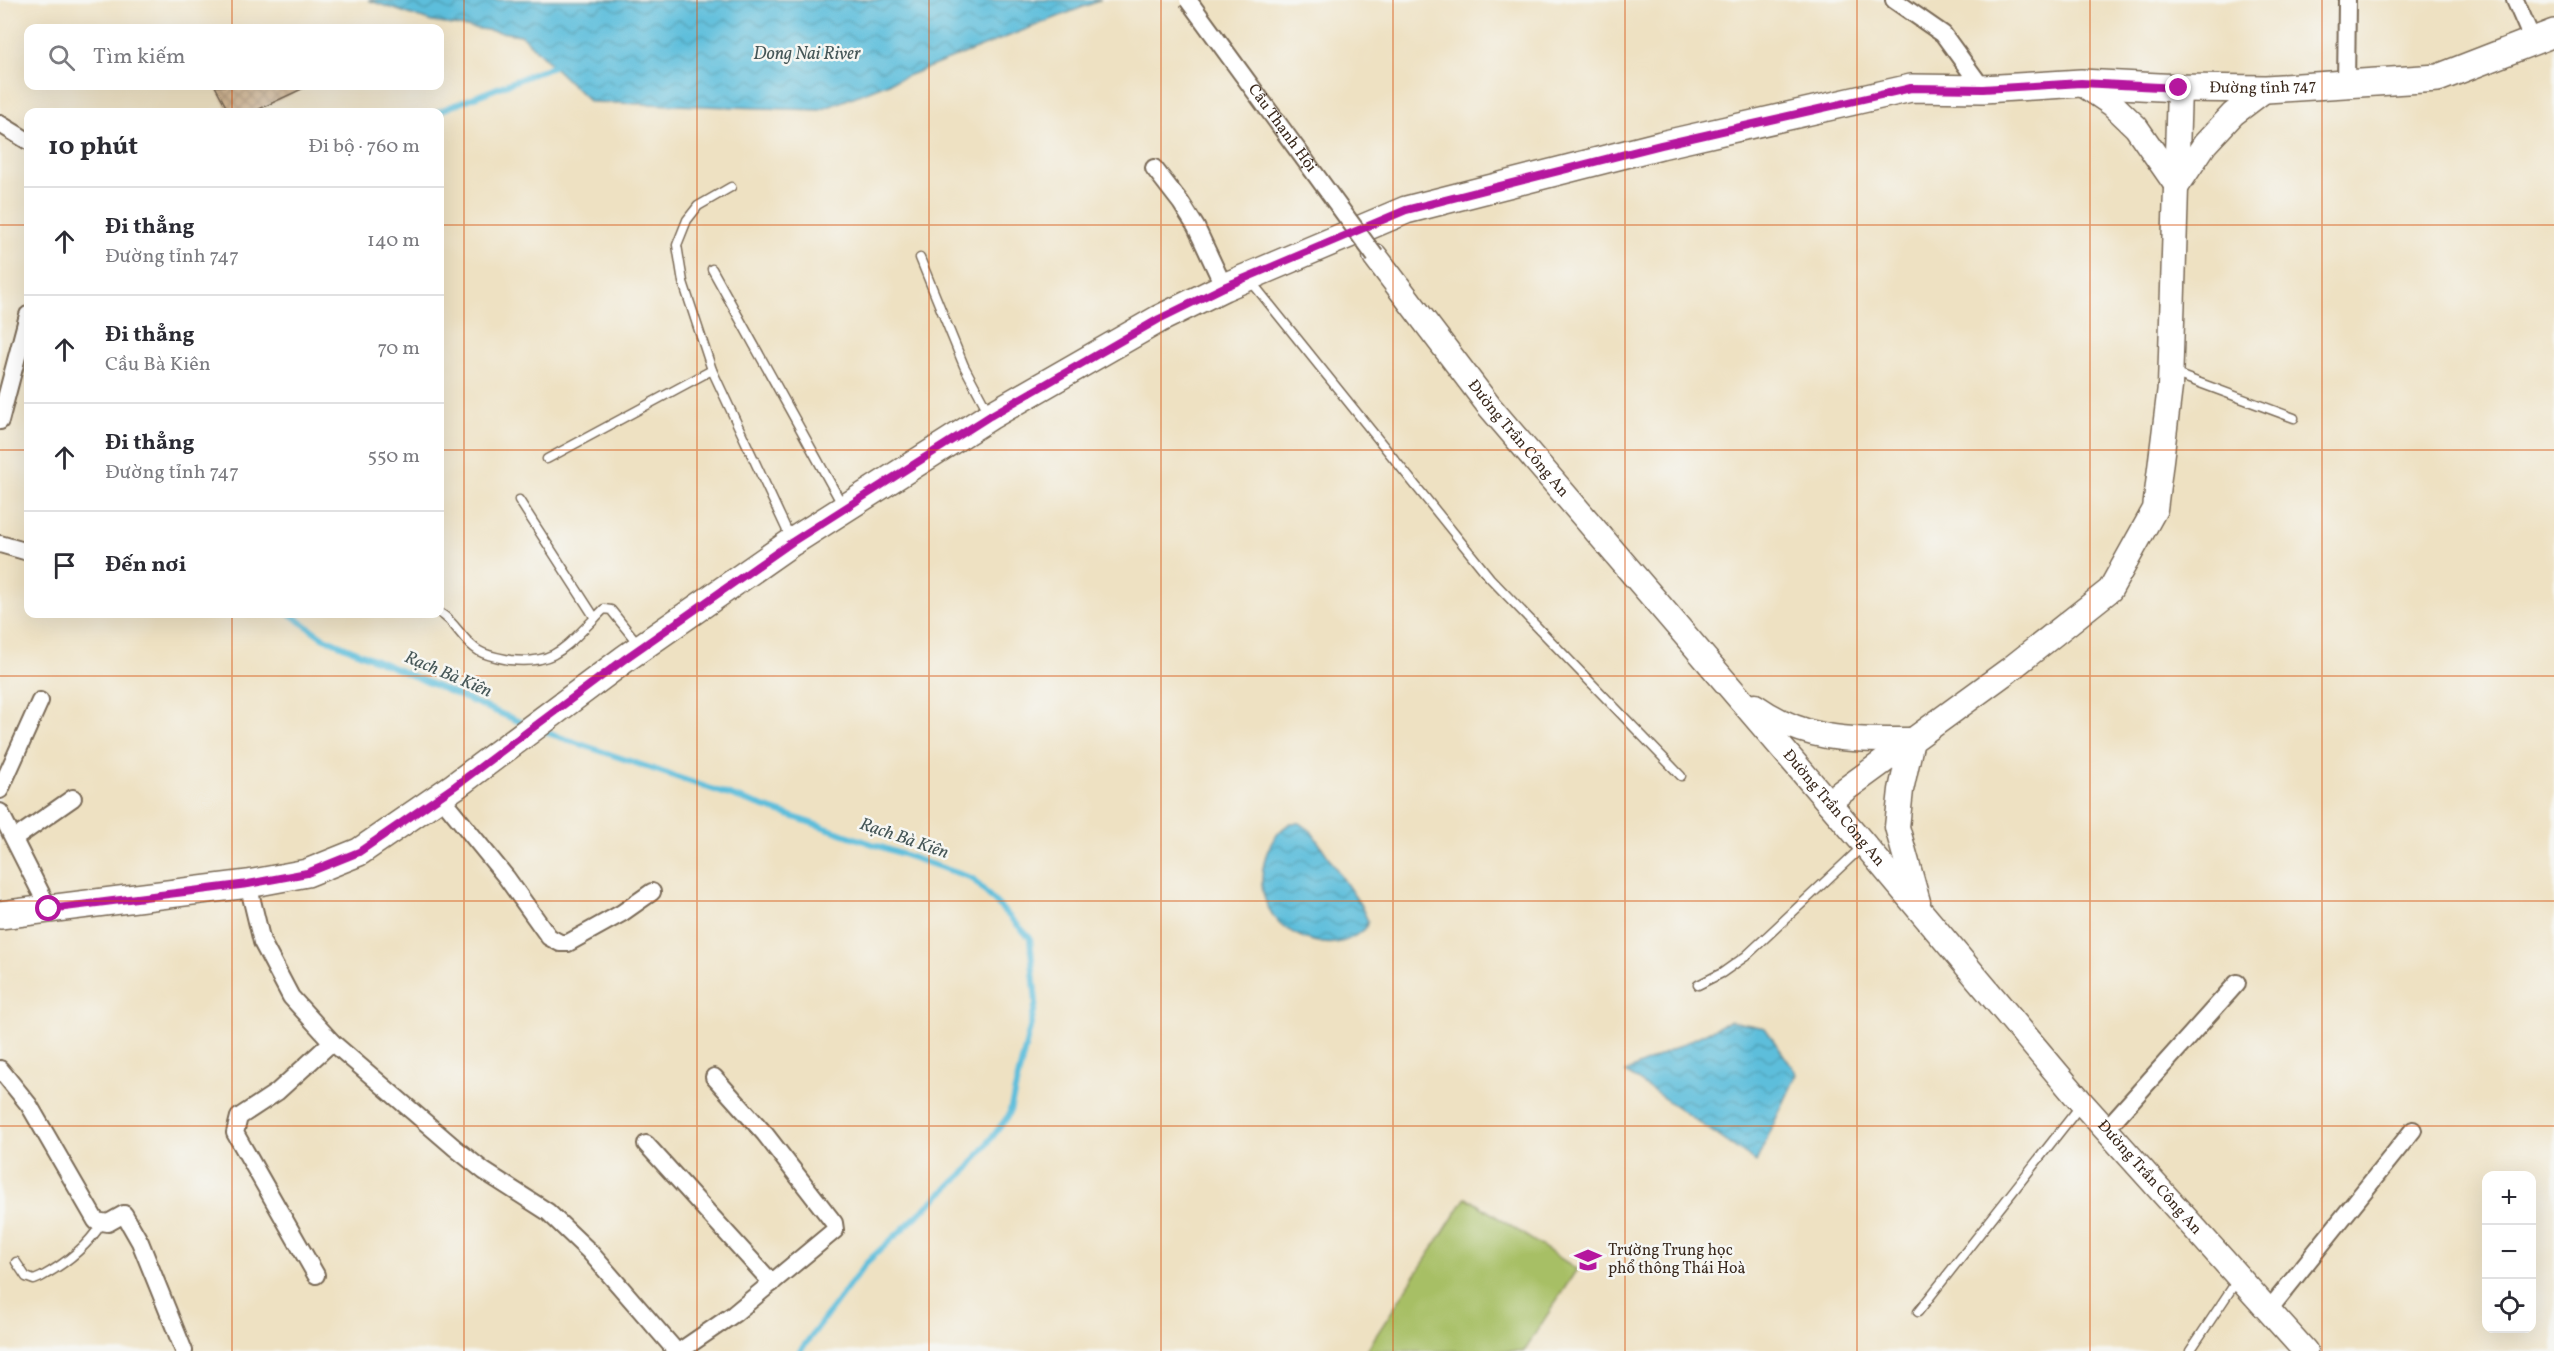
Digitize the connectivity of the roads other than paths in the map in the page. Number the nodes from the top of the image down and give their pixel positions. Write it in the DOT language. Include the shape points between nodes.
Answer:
graph roads {
  1 [pos="1188,0"];
  2 [pos="1894,0"];
  3 [pos="2347,0"];
  4 [pos="2516,0"];
  5 [pos="2544,37"];
  6 [pos="2081,83"];
  7 [pos="2346,86"];
  8 [pos="2179,88"];
  9 [pos="1983,89"];
  10 [pos="2266,89"];
  11 [pos="0,124"];
  12 [pos="24,139"];
  13 [pos="1154,168"];
  14 [pos="2177,186"];
  15 [pos="730,187"];
  16 [pos="1375,256"];
  17 [pos="920,258"];
  18 [pos="712,268"];
  19 [pos="1236,282"];
  20 [pos="24,327"];
  21 [pos="712,370"];
  22 [pos="2170,372"];
  23 [pos="5,382"];
  24 [pos="990,416"];
  25 [pos="2294,417"];
  26 [pos="0,421"];
  27 [pos="547,459"];
  28 [pos="519,500"];
  29 [pos="844,509"];
  30 [pos="792,542"];
  31 [pos="0,544"];
  32 [pos="24,551"];
  33 [pos="444,616"];
  34 [pos="595,618"];
  35 [pos="634,652"];
  36 [pos="1732,691"];
  37 [pos="40,701"];
  38 [pos="1912,740"];
  39 [pos="1681,776"];
  40 [pos="0,789"];
  41 [pos="447,791"];
  42 [pos="73,798"];
  43 [pos="1828,802"];
  44 [pos="0,812"];
  45 [pos="14,839"];
  46 [pos="1864,844"];
  47 [pos="248,884"];
  48 [pos="652,892"];
  49 [pos="49,909"];
  50 [pos="1920,910"];
  51 [pos="0,915"];
  52 [pos="2237,983"];
  53 [pos="1698,985"];
  54 [pos="332,1041"];
  55 [pos="0,1070"];
  56 [pos="714,1077"];
  57 [pos="2082,1103"];
  58 [pos="2107,1128"];
  59 [pos="2413,1130"];
  60 [pos="646,1144"];
  61 [pos="102,1223"];
  62 [pos="16,1262"];
  63 [pos="316,1275"];
  64 [pos="2238,1278"];
  65 [pos="772,1283"];
  66 [pos="2268,1311"];
  67 [pos="1918,1312"];
  68 [pos="184,1351"];
  69 [pos="678,1351"];
  70 [pos="2190,1351"];
  71 [pos="2305,1351"];
  1 -- 16 [label="street, Cầu Thạnh Hội, bridge"];
  2 -- 9 [label="street" via="1943,34"];
  3 -- 7 [label="street"];
  4 -- 5 [label="street"];
  5 -- 7 [label="main road, Đường tỉnh 747" via="2438,78"];
  6 -- 8 [label="main road, Đường tỉnh 747"];
  6 -- 9 [label="main road, Đường tỉnh 747"];
  6 -- 14 [label="street" via="2136,127"];
  7 -- 10 [label="main road, Đường tỉnh 747"];
  8 -- 10 [label="main road, Đường tỉnh 747"];
  8 -- 14 [label="street"];
  9 -- 19 [label="main road, Đường tỉnh 747" via="1911,88 1661,145 1418,207"];
  10 -- 14 [label="street" via="2233,114 2205,144"];
  11 -- 12 [label="street"];
  13 -- 19 [label="street"];
  14 -- 22 [label="street"];
  15 -- 21 [label="lane" via="698,206 687,220 677,245 683,282"];
  16 -- 36 [label="street, Đường Trần Công An" via="1489,405"];
  17 -- 24 [label="lane" via="964,366"];
  18 -- 29 [label="lane"];
  19 -- 24 [label="main road, Đường tỉnh 747" via="1159,319"];
  19 -- 39 [label="lane" via="1490,578"];
  20 -- 23 [label="street"];
  21 -- 27 [label="lane"];
  21 -- 30 [label="lane"];
  22 -- 25 [label="lane"];
  22 -- 38 [label="street" via="2155,508 2110,590"];
  23 -- 26 [label="street"];
  24 -- 29 [label="main road, Đường tỉnh 747"];
  28 -- 34 [label="lane"];
  29 -- 30 [label="main road, Đường tỉnh 747"];
  30 -- 35 [label="main road, Đường tỉnh 747"];
  31 -- 32 [label="street"];
  33 -- 34 [label="lane" via="479,651 502,659 531,662 546,659 564,648"];
  34 -- 35 [label="lane" via="604,609 611,610"];
  35 -- 41 [label="main road, Đường tỉnh 747"];
  36 -- 38 [label="street" via="1774,720 1806,733 1856,740"];
  36 -- 43 [label="street, Đường Trần Công An"];
  37 -- 40 [label="street"];
  38 -- 43 [label="street"];
  38 -- 50 [label="street" via="1897,827"];
  41 -- 47 [label="main road" via="359,852 307,873"];
  41 -- 48 [label="street" via="549,938 568,943"];
  42 -- 45 [label="street"];
  43 -- 46 [label="street, Đường Trần Công An"];
  44 -- 45 [label="street"];
  45 -- 49 [label="street"];
  46 -- 50 [label="street, Đường Trần Công An"];
  46 -- 53 [label="lane" via="1746,956"];
  47 -- 49 [label="main road"];
  47 -- 54 [label="street" via="262,942 291,997"];
  49 -- 51 [label="main road"];
  50 -- 57 [label="street, Đường Trần Công An"];
  52 -- 58 [label="street"];
  54 -- 63 [label="street" via="277,1092 238,1117 235,1124 235,1133"];
  54 -- 69 [label="street" via="484,1171 548,1212 589,1251"];
  55 -- 61 [label="street" via="29,1105 96,1221"];
  56 -- 65 [label="street" via="765,1134 834,1223 835,1230 830,1236"];
  57 -- 58 [label="street, Đường Trần Công An"];
  57 -- 67 [label="lane"];
  58 -- 64 [label="street, Đường Trần Công An"];
  59 -- 66 [label="street"];
  60 -- 65 [label="street"];
  61 -- 62 [label="lane" via="77,1254 34,1280 26,1277"];
  61 -- 68 [label="street" via="124,1214 128,1218"];
  64 -- 66 [label="street, Đường Trần Công An"];
  64 -- 70 [label="lane"];
  65 -- 69 [label="street"];
  66 -- 71 [label="street, Đường Trần Công An"];
}
